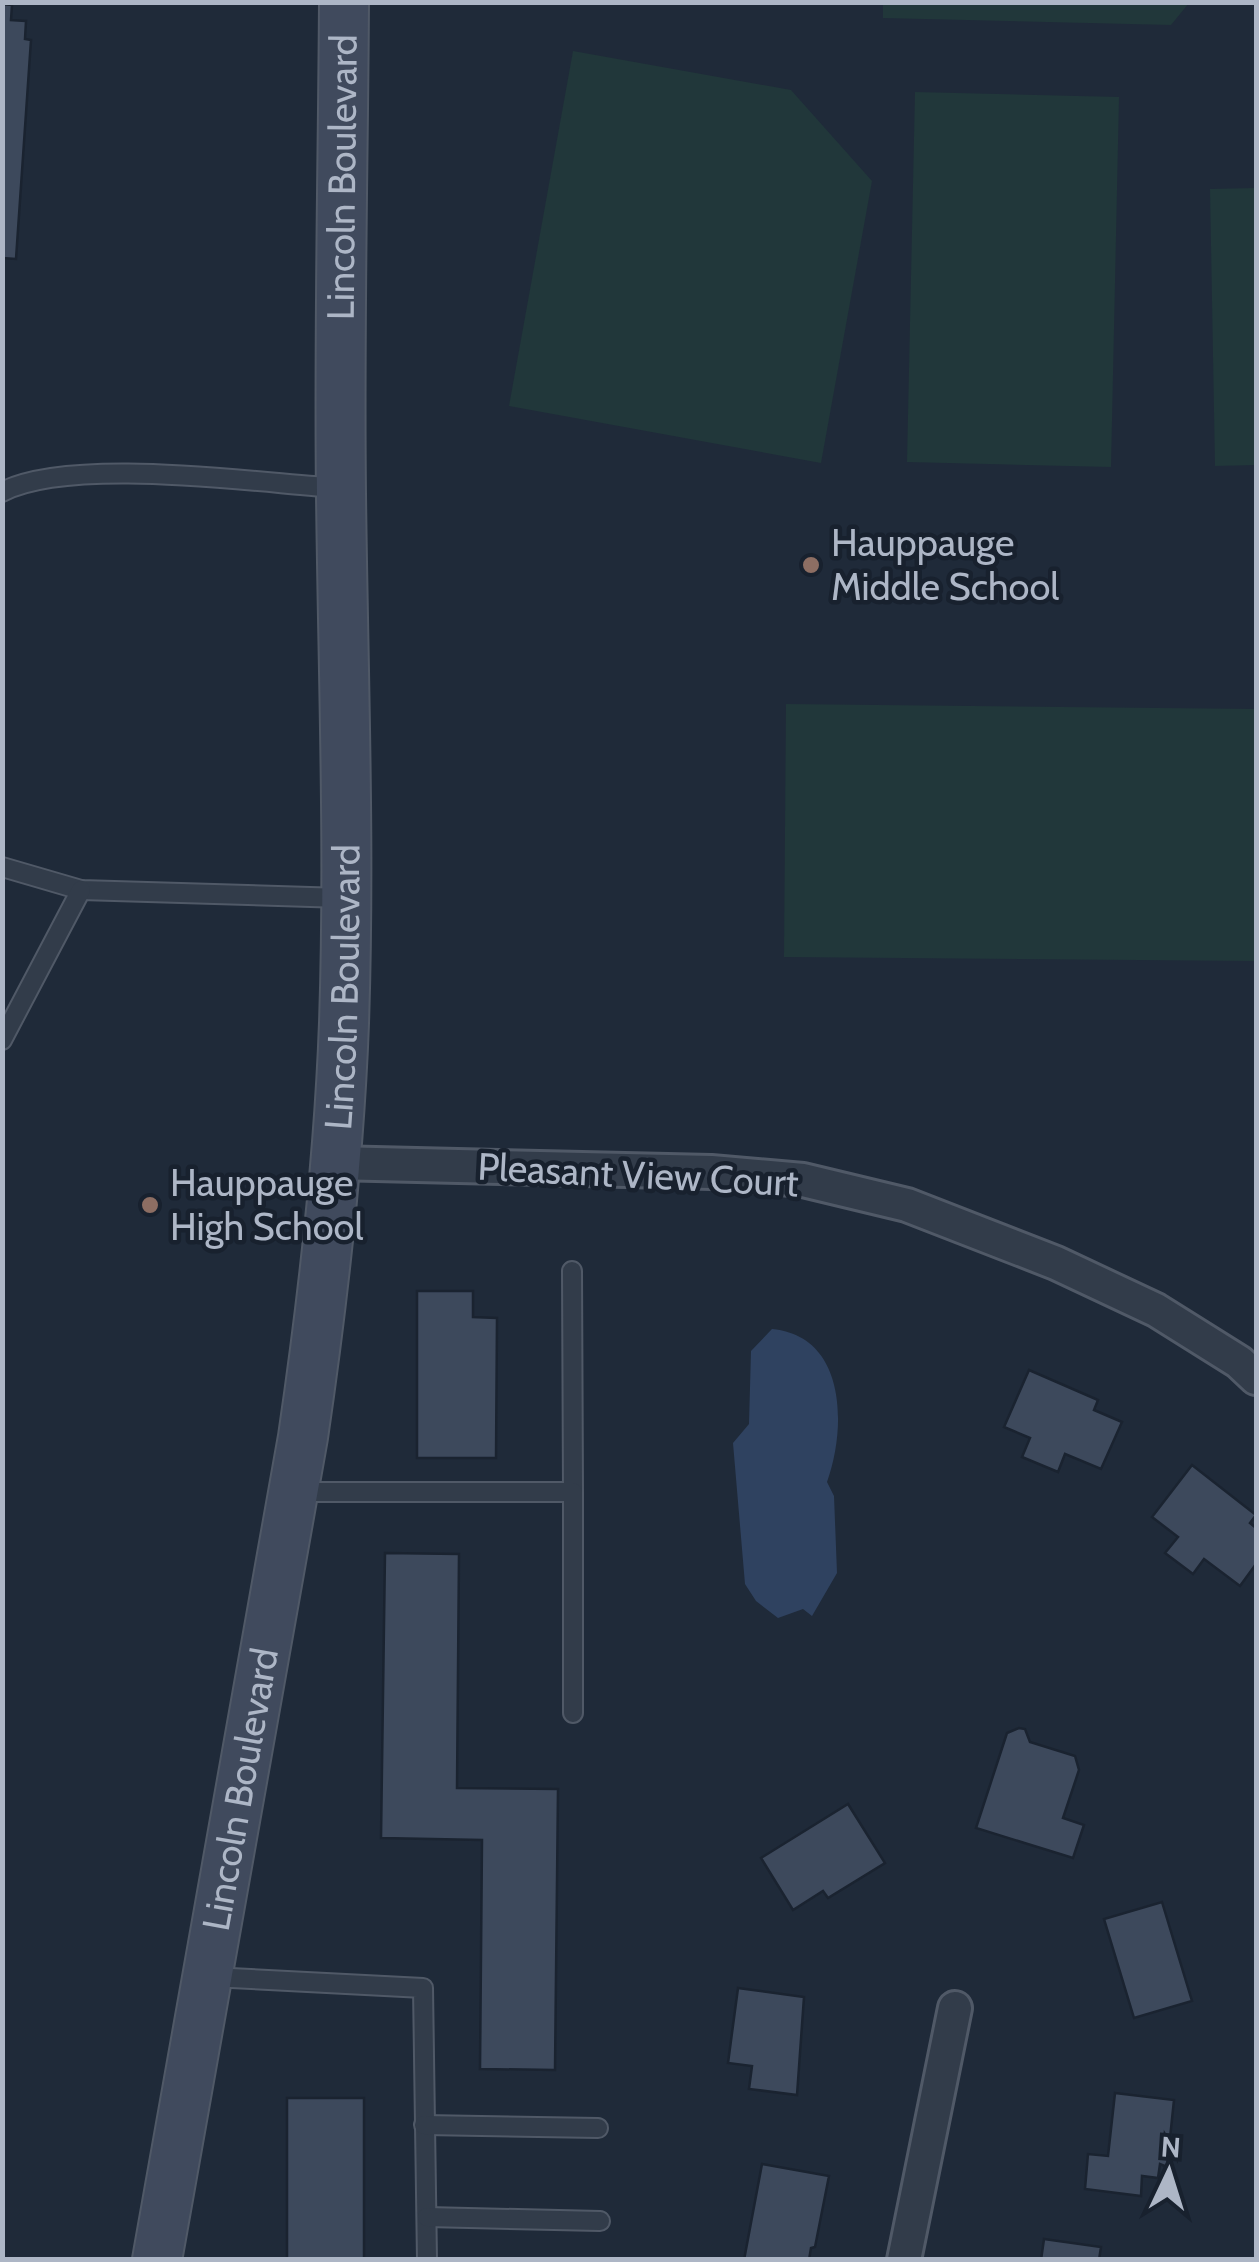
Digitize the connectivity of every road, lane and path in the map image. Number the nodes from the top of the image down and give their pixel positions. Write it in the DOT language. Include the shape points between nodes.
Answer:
graph roads {
  1 [pos="344,2"];
  2 [pos="341,488"];
  3 [pos="2,492"];
  4 [pos="2,868"];
  5 [pos="81,890"];
  6 [pos="345,898"];
  7 [pos="2,1040"];
  8 [pos="334,1163"];
  9 [pos="572,1272"];
  10 [pos="1256,1378"];
  11 [pos="293,1492"];
  12 [pos="573,1492"];
  13 [pos="573,1713"];
  14 [pos="206,1977"];
  15 [pos="955,2008"];
  16 [pos="424,2125"];
  17 [pos="598,2128"];
  18 [pos="427,2217"];
  19 [pos="600,2222"];
  20 [pos="157,2260"];
  21 [pos="427,2260"];
  22 [pos="904,2260"];
  1 -- 2 [label="street, Lincoln Boulevard"];
  2 -- 3 [label="lane" via="88,473"];
  2 -- 6 [label="street, Lincoln Boulevard"];
  4 -- 5 [label="lane"];
  5 -- 6 [label="lane"];
  5 -- 7 [label="lane"];
  6 -- 8 [label="street, Lincoln Boulevard"];
  8 -- 10 [label="street, Pleasant View Court" via="711,1172 820,1184 907,1205 1056,1263 1156,1310"];
  8 -- 11 [label="street, Lincoln Boulevard" via="322,1308"];
  9 -- 12 [label="lane"];
  11 -- 12 [label="lane"];
  11 -- 14 [label="street, Lincoln Boulevard"];
  12 -- 13 [label="lane"];
  14 -- 16 [label="lane" via="423,1988"];
  14 -- 20 [label="street, Lincoln Boulevard"];
  15 -- 22 [label="street"];
  16 -- 17 [label="lane"];
  16 -- 18 [label="lane"];
  18 -- 19 [label="lane"];
  18 -- 21 [label="lane"];
}
